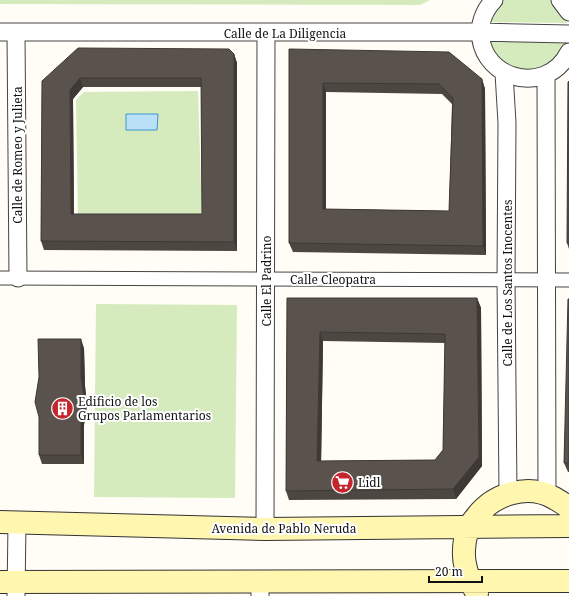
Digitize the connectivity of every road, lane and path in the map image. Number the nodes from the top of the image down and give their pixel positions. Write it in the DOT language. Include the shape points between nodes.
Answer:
graph roads {
  1 [pos="494,0"];
  2 [pos="560,0"];
  3 [pos="569,12"];
  4 [pos="8,32"];
  5 [pos="480,32"];
  6 [pos="266,33"];
  7 [pos="569,34"];
  8 [pos="569,52"];
  9 [pos="504,73"];
  10 [pos="546,75"];
  11 [pos="0,278"];
  12 [pos="18,278"];
  13 [pos="266,279"];
  14 [pos="506,280"];
  15 [pos="546,280"];
  16 [pos="569,280"];
  17 [pos="508,493"];
  18 [pos="547,494"];
  19 [pos="569,508"];
  20 [pos="9,523"];
  21 [pos="569,526"];
  22 [pos="468,528"];
  23 [pos="265,529"];
  24 [pos="569,581"];
  25 [pos="11,587"];
  26 [pos="260,588"];
  27 [pos="474,589"];
  1 -- 5 [label="street" via="482,18"];
  2 -- 3 [label="street"];
  4 -- 6 [label="street, Calle de La Diligencia"];
  4 -- 12 [label="street, Calle de Romeo y Julieta"];
  5 -- 6 [label="street, Calle de La Diligencia"];
  5 -- 7 [label="street, Calle de La Diligencia"];
  5 -- 9 [label="street" via="487,56 494,66"];
  6 -- 13 [label="street, Calle El Padrino"];
  8 -- 10 [label="street" via="557,68"];
  9 -- 10 [label="street" via="532,79"];
  9 -- 14 [label="street, Calle de Los Santos Inocentes" via="507,123"];
  10 -- 15 [label="street"];
  11 -- 12 [label="street, Calle Cleopatra"];
  12 -- 13 [label="street, Calle Cleopatra"];
  13 -- 14 [label="street, Calle Cleopatra"];
  13 -- 23 [label="street, Calle El Padrino"];
  14 -- 15 [label="street, Calle Cleopatra"];
  14 -- 17 [label="street, Calle de Los Santos Inocentes"];
  15 -- 16 [label="street, Calle Cleopatra"];
  15 -- 18 [label="street"];
  17 -- 18 [label="main road" via="527,491"];
  17 -- 22 [label="main road" via="485,505"];
  18 -- 19 [label="main road"];
  20 -- 23 [label="main road, Avenida de Pablo Neruda"];
  20 -- 25 [label="street"];
  21 -- 22 [label="main road, Avenida de Pablo Neruda"];
  22 -- 23 [label="main road, Avenida de Pablo Neruda"];
  22 -- 27 [label="main road" via="463,554"];
  24 -- 27 [label="main road"];
  25 -- 26 [label="main road"];
  26 -- 27 [label="main road"];
}
